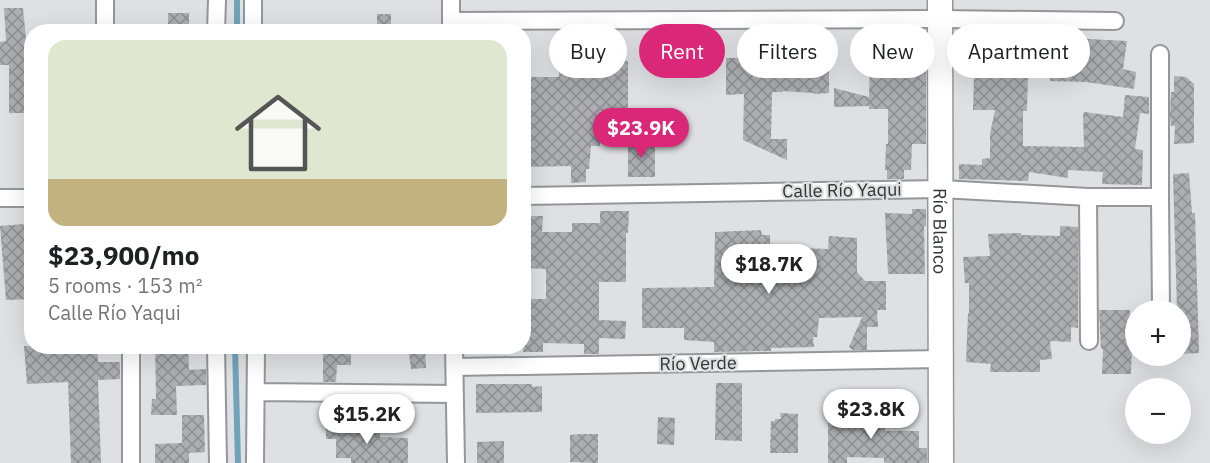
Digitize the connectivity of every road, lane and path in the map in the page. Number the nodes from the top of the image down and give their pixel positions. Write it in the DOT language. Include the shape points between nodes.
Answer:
graph roads {
  1 [pos="105,0"];
  2 [pos="217,0"];
  3 [pos="253,0"];
  4 [pos="451,0"];
  5 [pos="940,10"];
  6 [pos="1115,21"];
  7 [pos="105,24"];
  8 [pos="216,24"];
  9 [pos="254,24"];
  10 [pos="451,24"];
  11 [pos="512,24"];
  12 [pos="1160,54"];
  13 [pos="941,189"];
  14 [pos="531,196"];
  15 [pos="1088,197"];
  16 [pos="1160,197"];
  17 [pos="0,198"];
  18 [pos="24,198"];
  19 [pos="1161,300"];
  20 [pos="1089,341"];
  21 [pos="131,354"];
  22 [pos="216,354"];
  23 [pos="256,354"];
  24 [pos="454,354"];
  25 [pos="941,359"];
  26 [pos="455,367"];
  27 [pos="256,392"];
  28 [pos="455,394"];
  29 [pos="131,463"];
  30 [pos="218,463"];
  31 [pos="255,463"];
  32 [pos="456,463"];
  33 [pos="941,463"];
  1 -- 7 [label="street"];
  2 -- 8 [label="street"];
  3 -- 9 [label="street"];
  4 -- 10 [label="street"];
  5 -- 6 [label="street"];
  5 -- 11 [label="street"];
  5 -- 13 [label="street, Río Blanco"];
  12 -- 16 [label="street"];
  13 -- 14 [label="street, Calle Río Yaqui"];
  13 -- 15 [label="street, Calle Río Yaqui"];
  13 -- 25 [label="street, Río Blanco"];
  15 -- 16 [label="street, Calle Río Yaqui"];
  15 -- 20 [label="street"];
  16 -- 19 [label="street"];
  17 -- 18 [label="street"];
  21 -- 29 [label="street"];
  22 -- 30 [label="street"];
  23 -- 27 [label="street"];
  24 -- 26 [label="street"];
  25 -- 26 [label="street, Río Verde"];
  25 -- 33 [label="street, Río Blanco"];
  26 -- 28 [label="street"];
  27 -- 28 [label="street"];
  27 -- 31 [label="street"];
  28 -- 32 [label="street"];
}
